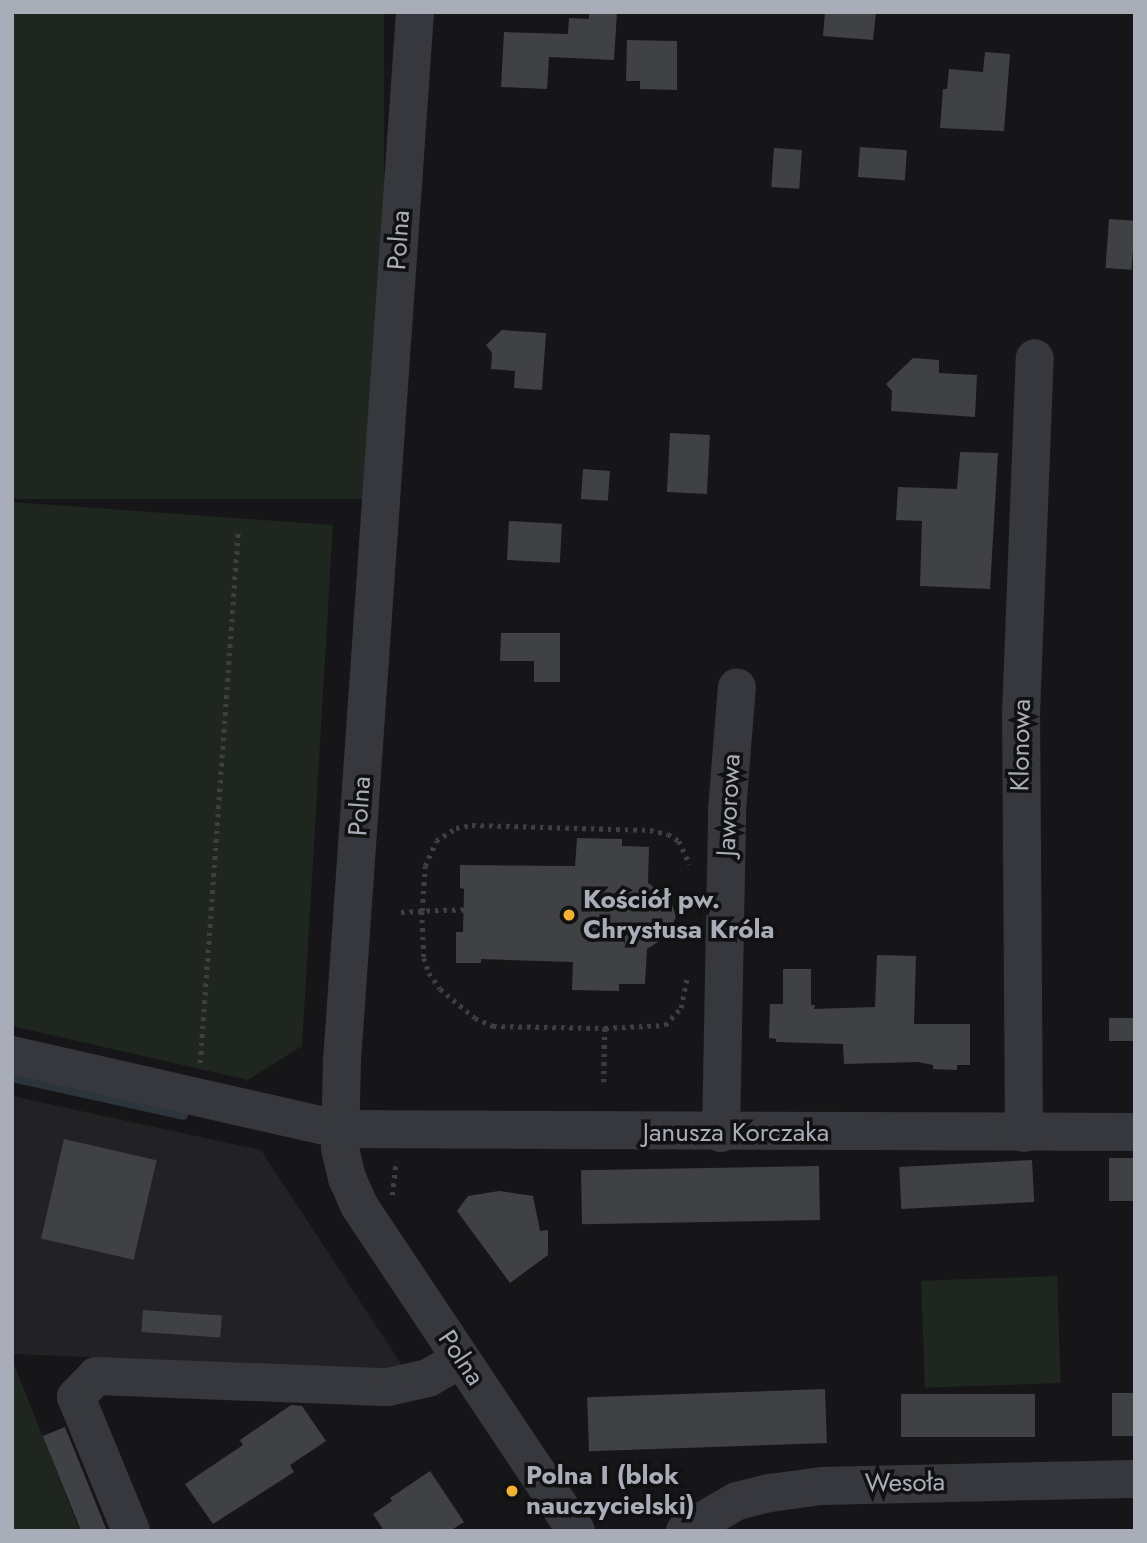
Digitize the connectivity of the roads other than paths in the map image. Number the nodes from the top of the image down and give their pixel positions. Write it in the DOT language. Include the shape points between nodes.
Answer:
graph roads {
  1 [pos="415,12"];
  2 [pos="1035,358"];
  3 [pos="737,687"];
  4 [pos="12,1055"];
  5 [pos="338,1129"];
  6 [pos="1135,1132"];
  7 [pos="721,1133"];
  8 [pos="1024,1133"];
  9 [pos="461,1359"];
  10 [pos="1135,1479"];
  11 [pos="568,1528"];
  12 [pos="131,1531"];
  13 [pos="685,1531"];
  1 -- 5 [label="street, Polna"];
  2 -- 8 [label="street, Klonowa" via="1021,715"];
  3 -- 7 [label="street, Jaworowa" via="727,810"];
  4 -- 5 [label="street, Janusza Korczaka"];
  5 -- 7 [label="street, Janusza Korczaka"];
  5 -- 9 [label="street, Polna" via="344,1170 359,1207"];
  6 -- 8 [label="street, Janusza Korczaka"];
  7 -- 8 [label="street, Janusza Korczaka"];
  9 -- 11 [label="street, Polna"];
  9 -- 12 [label="street" via="428,1378 388,1387 96,1376 76,1397"];
  10 -- 13 [label="street, Wesoła" via="822,1486 737,1501"];
}
